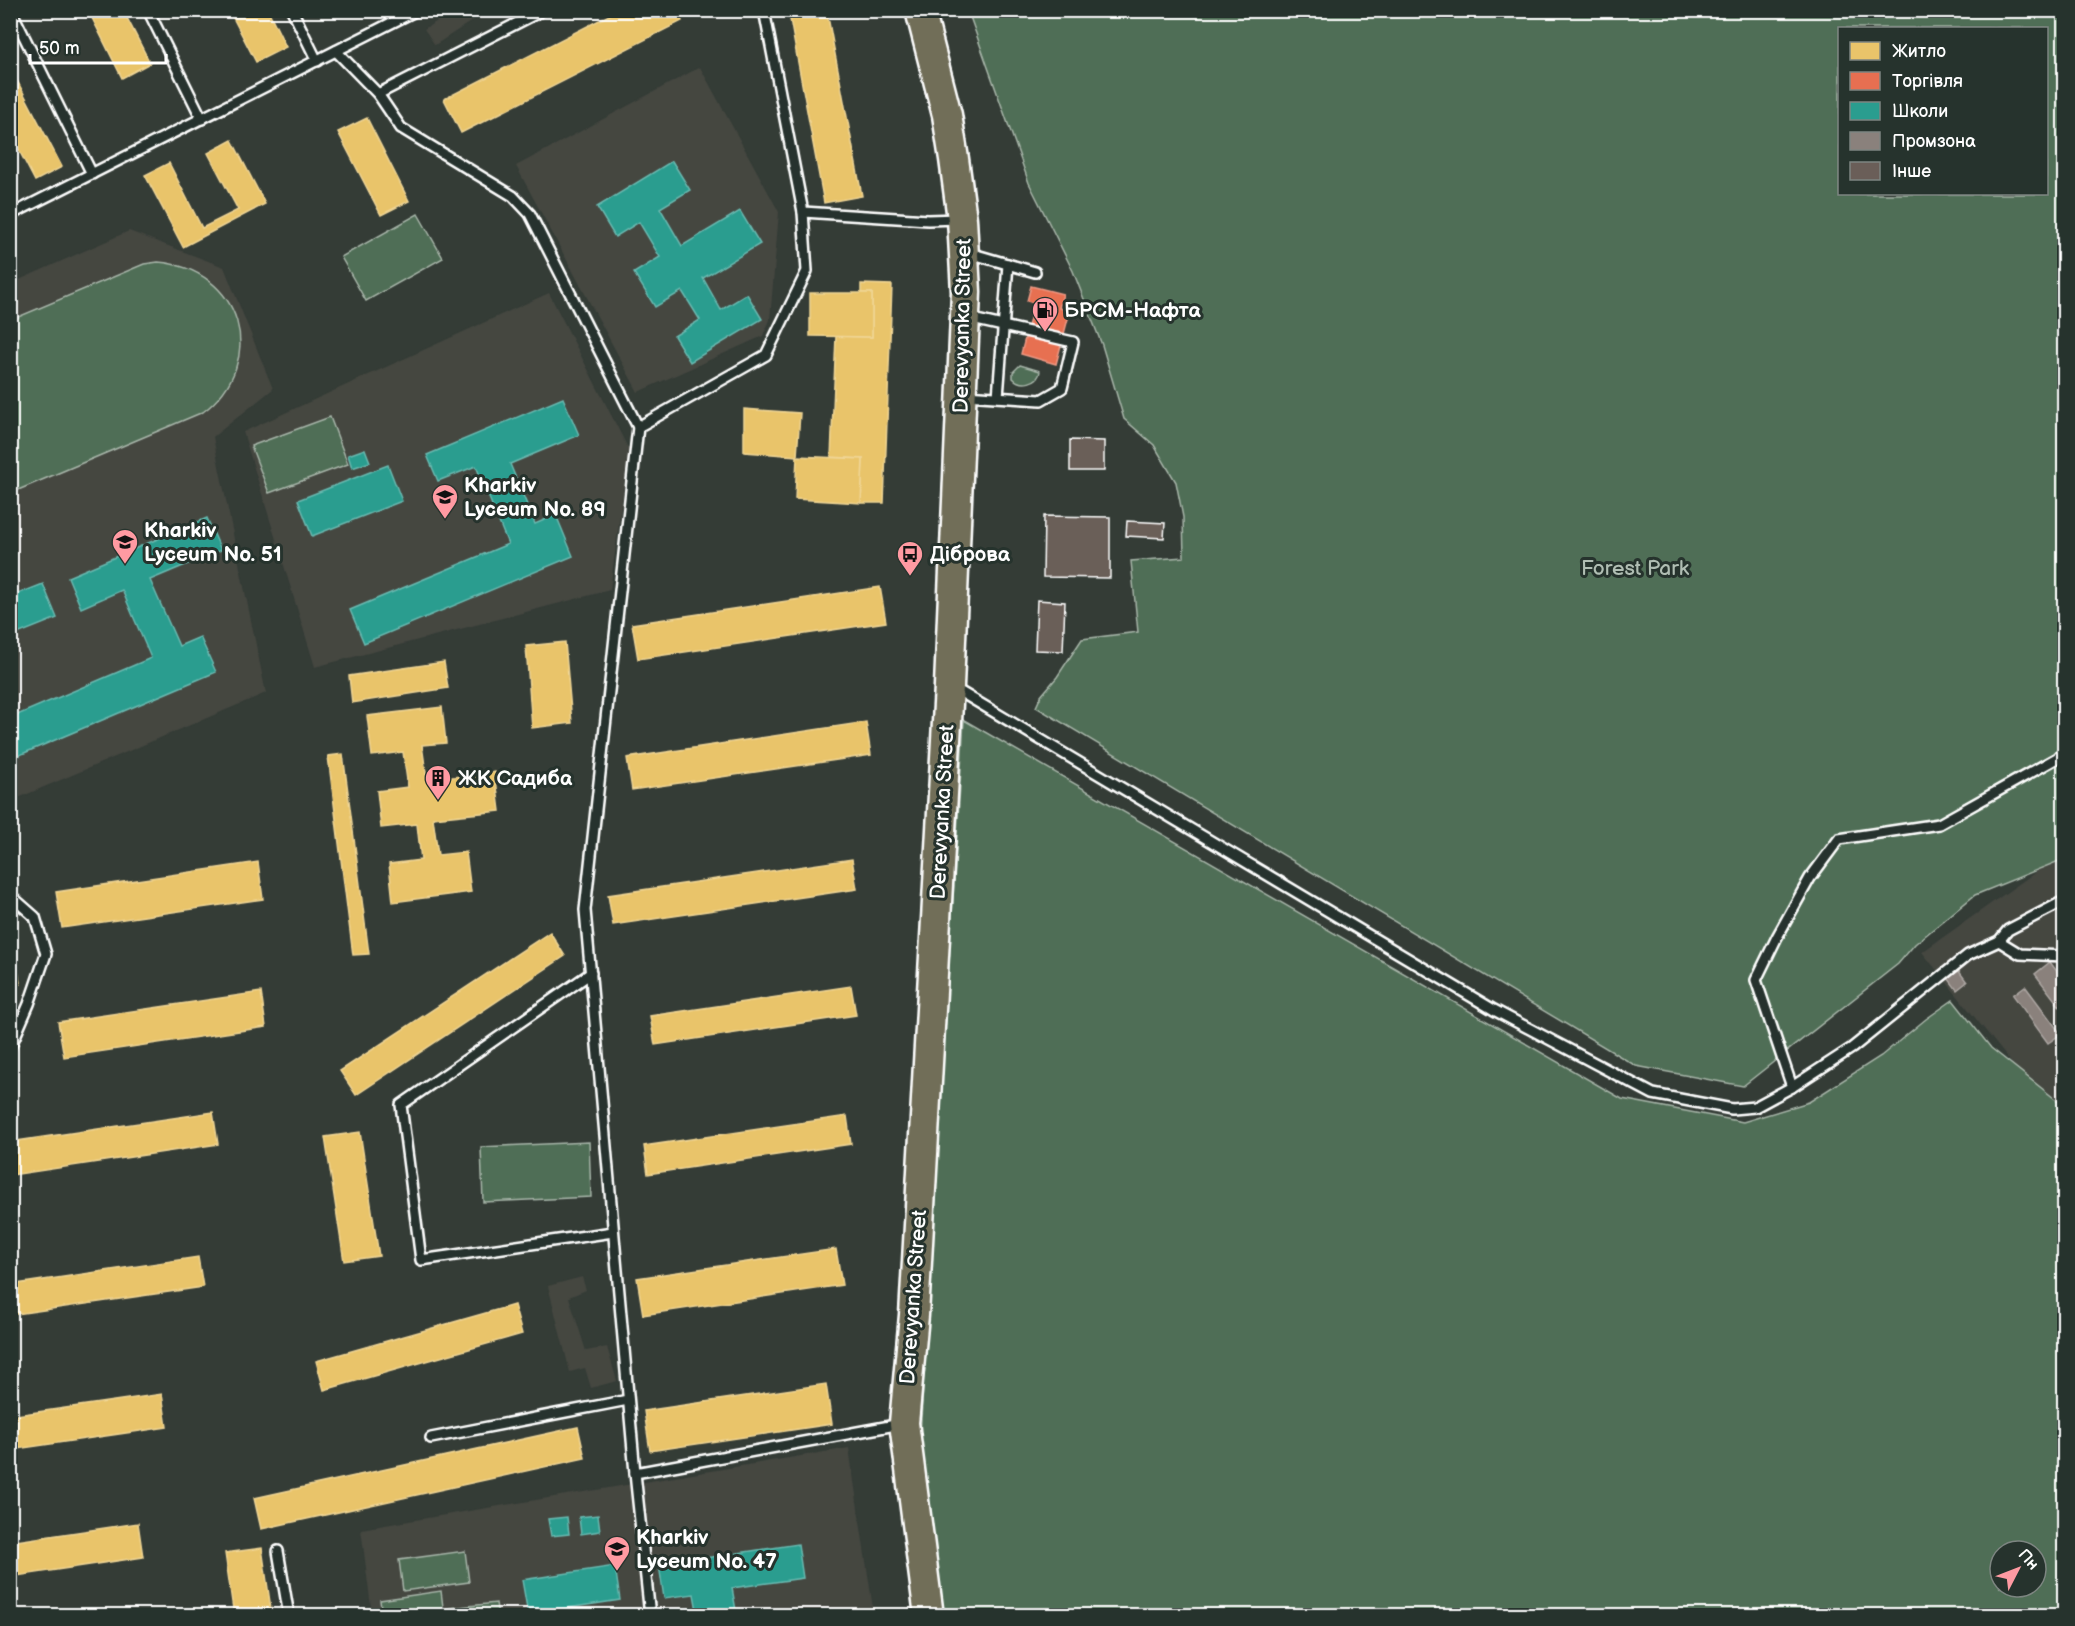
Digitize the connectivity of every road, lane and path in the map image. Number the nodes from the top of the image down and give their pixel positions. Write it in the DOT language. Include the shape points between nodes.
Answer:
graph roads {
  1 [pos="11,10"];
  2 [pos="148,10"];
  3 [pos="291,10"];
  4 [pos="417,10"];
  5 [pos="543,10"];
  6 [pos="764,10"];
  7 [pos="920,10"];
  8 [pos="336,51"];
  9 [pos="317,61"];
  10 [pos="378,94"];
  11 [pos="202,119"];
  12 [pos="92,174"];
  13 [pos="803,212"];
  14 [pos="10,214"];
  15 [pos="962,219"];
  16 [pos="964,251"];
  17 [pos="1008,264"];
  18 [pos="1035,272"];
  19 [pos="966,317"];
  20 [pos="1002,326"];
  21 [pos="962,395"];
  22 [pos="998,397"];
  23 [pos="638,427"];
  24 [pos="949,686"];
  25 [pos="2064,754"];
  26 [pos="10,895"];
  27 [pos="2064,901"];
  28 [pos="1999,941"];
  29 [pos="2064,956"];
  30 [pos="591,973"];
  31 [pos="10,1048"];
  32 [pos="1792,1087"];
  33 [pos="613,1232"];
  34 [pos="628,1400"];
  35 [pos="904,1423"];
  36 [pos="431,1438"];
  37 [pos="634,1473"];
  38 [pos="278,1551"];
  39 [pos="289,1616"];
  40 [pos="650,1616"];
  41 [pos="929,1616"];
  1 -- 12 [label="lane"];
  2 -- 11 [label="lane"];
  3 -- 9 [label="lane"];
  4 -- 8 [label="lane"];
  5 -- 10 [label="lane"];
  6 -- 13 [label="lane"];
  7 -- 15 [label="main road, Derevyanka Street" via="947,116"];
  8 -- 9 [label="lane"];
  8 -- 10 [label="lane"];
  9 -- 11 [label="lane"];
  10 -- 23 [label="lane" via="401,128 513,196 530,214"];
  11 -- 12 [label="lane"];
  12 -- 14 [label="lane"];
  13 -- 15 [label="lane"];
  13 -- 23 [label="lane" via="807,271 766,355"];
  15 -- 16 [label="main road, Derevyanka Street"];
  16 -- 17 [label="lane"];
  16 -- 19 [label="main road, Derevyanka Street"];
  17 -- 18 [label="lane"];
  17 -- 20 [label="lane"];
  19 -- 20 [label="lane"];
  19 -- 21 [label="main road, Derevyanka Street"];
  20 -- 22 [label="lane"];
  20 -- 22 [label="lane" via="1073,342 1062,388 1041,400"];
  21 -- 22 [label="lane"];
  21 -- 24 [label="main road, Derevyanka Street"];
  23 -- 30 [label="lane" via="585,910"];
  24 -- 32 [label="lane" via="1494,1010 1653,1094 1732,1109 1755,1107"];
  24 -- 35 [label="main road, Derevyanka Street" via="914,1315"];
  25 -- 32 [label="lane" via="1939,824 1839,839 1810,878 1756,980"];
  26 -- 31 [label="lane" via="35,917 46,954"];
  27 -- 28 [label="lane" via="2008,930"];
  28 -- 29 [label="lane" via="2020,954"];
  28 -- 32 [label="lane" via="1968,956 1852,1048"];
  30 -- 33 [label="lane"];
  30 -- 33 [label="lane" via="401,1105 421,1260"];
  33 -- 34 [label="lane"];
  34 -- 36 [label="lane"];
  34 -- 37 [label="lane"];
  35 -- 37 [label="lane"];
  35 -- 41 [label="main road, Derevyanka Street"];
  37 -- 40 [label="lane"];
  38 -- 39 [label="lane"];
}
